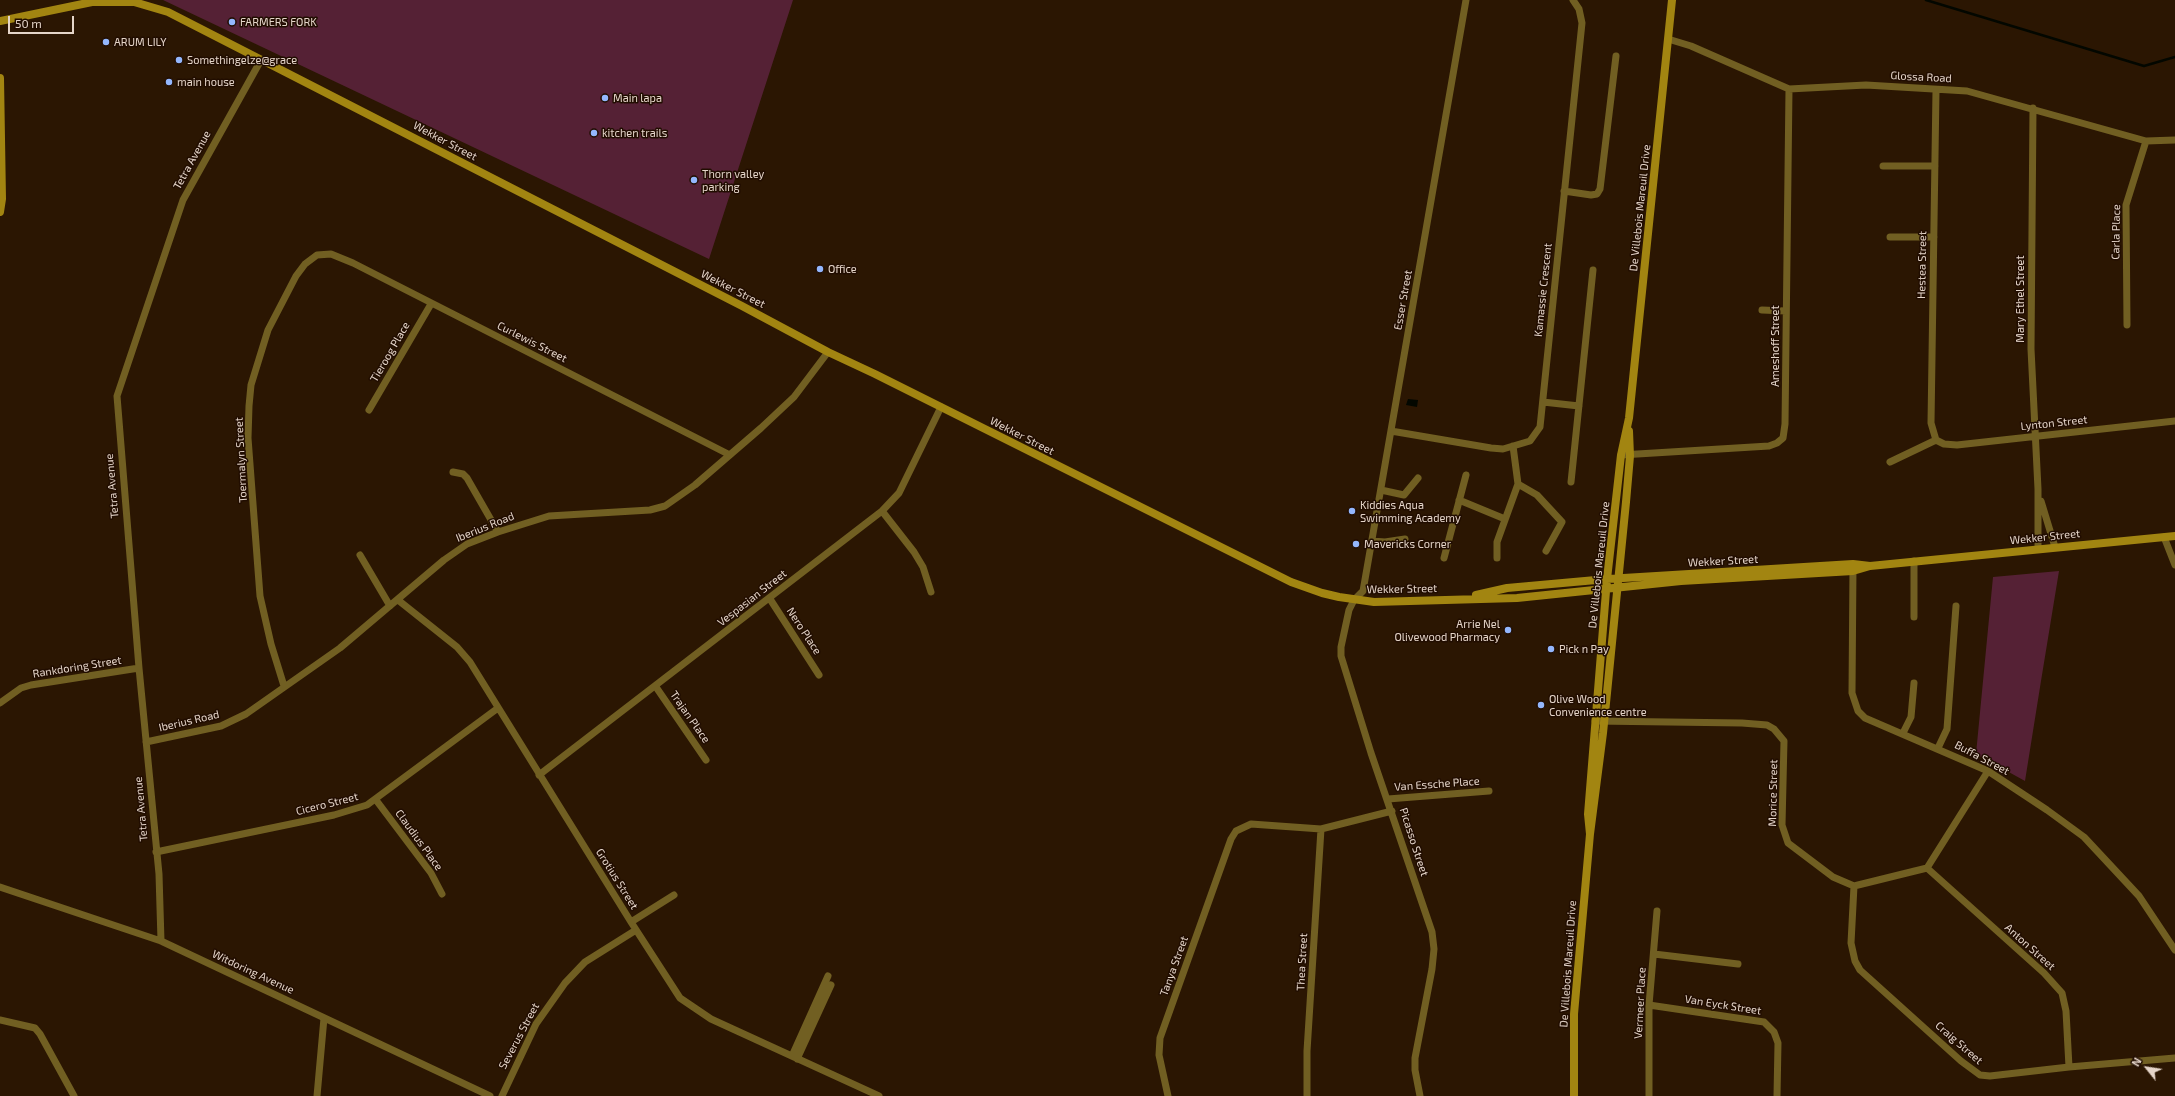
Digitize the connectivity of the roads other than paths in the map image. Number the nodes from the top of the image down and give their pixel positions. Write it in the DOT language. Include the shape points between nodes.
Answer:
graph roads {
  1 [pos="1466,0"];
  2 [pos="1672,0"];
  3 [pos="1578,2"];
  4 [pos="0,21"];
  5 [pos="1668,39"];
  6 [pos="1616,56"];
  7 [pos="261,60"];
  8 [pos="0,78"];
  9 [pos="1789,89"];
  10 [pos="1936,90"];
  11 [pos="2033,108"];
  12 [pos="1,124"];
  13 [pos="2175,140"];
  14 [pos="2146,141"];
  15 [pos="1,166"];
  16 [pos="1883,166"];
  17 [pos="1935,166"];
  18 [pos="1564,191"];
  19 [pos="0,212"];
  20 [pos="1890,237"];
  21 [pos="1934,237"];
  22 [pos="324,254"];
  23 [pos="1593,270"];
  24 [pos="431,304"];
  25 [pos="1762,310"];
  26 [pos="1786,311"];
  27 [pos="2127,325"];
  28 [pos="828,352"];
  29 [pos="1543,402"];
  30 [pos="1579,406"];
  31 [pos="941,407"];
  32 [pos="369,410"];
  33 [pos="1629,418"];
  34 [pos="2175,421"];
  35 [pos="1391,431"];
  36 [pos="2036,435"];
  37 [pos="1936,440"];
  38 [pos="1513,446"];
  39 [pos="730,455"];
  40 [pos="1621,455"];
  41 [pos="1630,456"];
  42 [pos="1890,462"];
  43 [pos="452,472"];
  44 [pos="1466,475"];
  45 [pos="1418,478"];
  46 [pos="1572,482"];
  47 [pos="1518,484"];
  48 [pos="2038,489"];
  49 [pos="1381,490"];
  50 [pos="1460,500"];
  51 [pos="882,511"];
  52 [pos="1505,519"];
  53 [pos="498,532"];
  54 [pos="2175,536"];
  55 [pos="2164,537"];
  56 [pos="1405,539"];
  57 [pos="1372,541"];
  58 [pos="2055,547"];
  59 [pos="2038,549"];
  60 [pos="1546,551"];
  61 [pos="360,555"];
  62 [pos="1444,558"];
  63 [pos="1497,558"];
  64 [pos="1914,561"];
  65 [pos="2175,565"];
  66 [pos="1853,568"];
  67 [pos="1617,578"];
  68 [pos="1607,579"];
  69 [pos="1617,588"];
  70 [pos="1606,589"];
  71 [pos="931,592"];
  72 [pos="1459,598"];
  73 [pos="770,599"];
  74 [pos="398,600"];
  75 [pos="1354,600"];
  76 [pos="390,606"];
  77 [pos="1956,606"];
  78 [pos="1914,617"];
  79 [pos="139,668"];
  80 [pos="819,675"];
  81 [pos="1914,683"];
  82 [pos="284,686"];
  83 [pos="656,687"];
  84 [pos="0,703"];
  85 [pos="498,708"];
  86 [pos="1595,721"];
  87 [pos="1604,722"];
  88 [pos="1903,733"];
  89 [pos="146,742"];
  90 [pos="1938,748"];
  91 [pos="706,760"];
  92 [pos="1988,771"];
  93 [pos="539,775"];
  94 [pos="1489,791"];
  95 [pos="1388,799"];
  96 [pos="376,800"];
  97 [pos="1392,811"];
  98 [pos="1321,829"];
  99 [pos="1590,834"];
  100 [pos="156,852"];
  101 [pos="1927,868"];
  102 [pos="1854,886"];
  103 [pos="0,887"];
  104 [pos="442,894"];
  105 [pos="674,895"];
  106 [pos="1657,911"];
  107 [pos="631,922"];
  108 [pos="636,930"];
  109 [pos="161,941"];
  110 [pos="2175,950"];
  111 [pos="1654,954"];
  112 [pos="1738,964"];
  113 [pos="828,976"];
  114 [pos="831,985"];
  115 [pos="1649,1005"];
  116 [pos="324,1018"];
  117 [pos="0,1020"];
  118 [pos="795,1057"];
  119 [pos="2175,1058"];
  120 [pos="2069,1067"];
  121 [pos="74,1096"];
  122 [pos="317,1096"];
  123 [pos="490,1096"];
  124 [pos="502,1096"];
  125 [pos="879,1096"];
  126 [pos="1168,1096"];
  127 [pos="1307,1096"];
  128 [pos="1420,1096"];
  129 [pos="1574,1096"];
  130 [pos="1649,1096"];
  131 [pos="1777,1096"];
  1 -- 35 [label="street, Esser Street"];
  2 -- 5 [label="street, De Villebois Mareuil Drive"];
  3 -- 18 [label="street, Kamassie Crescent" via="1582,23"];
  4 -- 7 [label="street, Wekker Street" via="92,2 134,2 168,12"];
  5 -- 9 [label="street, Glossa Road" via="1691,46"];
  5 -- 33 [label="street, De Villebois Mareuil Drive"];
  6 -- 18 [label="street" via="1600,190 1597,194 1591,195"];
  7 -- 28 [label="street, Wekker Street"];
  7 -- 79 [label="street, Tetra Avenue" via="183,200 118,389 116,406"];
  8 -- 12 [label="street"];
  9 -- 10 [label="street, Glossa Road" via="1866,85"];
  9 -- 26 [label="street, Ameshoff Street"];
  10 -- 11 [label="street, Glossa Road" via="1967,91"];
  10 -- 17 [label="street, Hestea Street"];
  11 -- 14 [label="street, Glossa Road"];
  11 -- 36 [label="street, Mary Ethel Street" via="2031,349"];
  12 -- 15 [label="street"];
  13 -- 14 [label="street, Glossa Road"];
  14 -- 27 [label="street, Carla Place" via="2126,205"];
  15 -- 19 [label="street"];
  16 -- 17 [label="street"];
  17 -- 21 [label="street, Hestea Street"];
  18 -- 29 [label="street, Kamassie Crescent"];
  20 -- 21 [label="street"];
  21 -- 37 [label="street, Hestea Street" via="1931,423"];
  22 -- 24 [label="street, Curlewis Street" via="336,255"];
  22 -- 82 [label="street, Toermalyn Street" via="311,259 296,276 268,330 251,385 249,406 248,438 260,596"];
  23 -- 30 [label="street"];
  24 -- 32 [label="street, Tieroog Place"];
  24 -- 39 [label="street, Curlewis Street"];
  25 -- 26 [label="street"];
  26 -- 41 [label="street, Ameshoff Street" via="1785,432 1777,444"];
  28 -- 31 [label="street, Wekker Street"];
  28 -- 39 [label="street, Iberius Road" via="794,397"];
  29 -- 30 [label="street"];
  29 -- 38 [label="street, Kamassie Crescent" via="1541,421 1536,434 1530,441"];
  30 -- 46 [label="street"];
  31 -- 51 [label="street, Vespasian Street" via="899,493"];
  31 -- 75 [label="street, Wekker Street" via="1291,582 1322,593"];
  33 -- 40 [label="street, De Villebois Mareuil Drive"];
  33 -- 41 [label="street, De Villebois Mareuil Drive"];
  34 -- 36 [label="street, Lynton Street"];
  35 -- 38 [label="street, Kamassie Crescent" via="1491,448"];
  35 -- 49 [label="street, Esser Street"];
  36 -- 37 [label="street, Lynton Street" via="1951,446"];
  36 -- 48 [label="street, Mary Ethel Street"];
  37 -- 42 [label="street"];
  38 -- 47 [label="street"];
  39 -- 53 [label="street, Iberius Road" via="695,486 665,506 650,510 549,516"];
  40 -- 41 [label="street, Ameshoff Street"];
  40 -- 68 [label="street, De Villebois Mareuil Drive"];
  41 -- 67 [label="street, De Villebois Mareuil Drive"];
  43 -- 53 [label="street" via="464,474"];
  44 -- 50 [label="street"];
  45 -- 49 [label="street" via="1404,495"];
  47 -- 52 [label="street"];
  47 -- 60 [label="street" via="1541,498 1562,522"];
  48 -- 58 [label="street, Mary Ethel Street"];
  48 -- 59 [label="street, Mary Ethel Street"];
  49 -- 57 [label="street, Esser Street"];
  50 -- 52 [label="street"];
  50 -- 62 [label="street"];
  51 -- 71 [label="street" via="914,552 923,567"];
  51 -- 73 [label="street, Vespasian Street"];
  52 -- 63 [label="street" via="1498,542"];
  53 -- 74 [label="street, Iberius Road" via="455,551"];
  54 -- 55 [label="street, Wekker Street"];
  55 -- 58 [label="street, Wekker Street"];
  55 -- 65 [label="street"];
  56 -- 57 [label="street"];
  57 -- 75 [label="street, Esser Street" via="1363,591"];
  58 -- 59 [label="street, Wekker Street"];
  59 -- 64 [label="street, Wekker Street"];
  61 -- 76 [label="street"];
  64 -- 66 [label="street, Wekker Street"];
  64 -- 78 [label="street"];
  66 -- 67 [label="street, Wekker Street"];
  66 -- 69 [label="street, Wekker Street"];
  66 -- 88 [label="street, Buffa Street" via="1853,698 1858,711 1865,718"];
  67 -- 68 [label="street, Wekker Street"];
  67 -- 69 [label="street, De Villebois Mareuil Drive"];
  68 -- 70 [label="street, De Villebois Mareuil Drive"];
  68 -- 72 [label="street, Wekker Street" via="1507,588"];
  69 -- 70 [label="street, Wekker Street"];
  69 -- 87 [label="street, De Villebois Mareuil Drive"];
  70 -- 72 [label="street, Wekker Street" via="1517,598"];
  70 -- 86 [label="street, De Villebois Mareuil Drive"];
  72 -- 75 [label="street, Wekker Street" via="1399,602"];
  73 -- 80 [label="street, Nero Place"];
  73 -- 83 [label="street, Vespasian Street"];
  74 -- 76 [label="street, Iberius Road"];
  74 -- 85 [label="street, Grotius Street" via="465,655"];
  75 -- 95 [label="street, Picasso Street" via="1343,632 1341,656"];
  76 -- 82 [label="street, Iberius Road" via="340,648"];
  77 -- 90 [label="street" via="1947,729"];
  79 -- 84 [label="street, Rankdoring Street" via="31,685 21,688"];
  79 -- 89 [label="street, Tetra Avenue"];
  81 -- 88 [label="street" via="1911,717"];
  82 -- 89 [label="street, Iberius Road" via="233,721 204,731"];
  83 -- 91 [label="street, Trajan Place"];
  83 -- 93 [label="street, Vespasian Street"];
  85 -- 93 [label="street, Grotius Street"];
  85 -- 96 [label="street, Cicero Street"];
  86 -- 87 [label="street, Morice Street"];
  86 -- 99 [label="street, De Villebois Mareuil Drive" via="1588,814"];
  87 -- 99 [label="street, De Villebois Mareuil Drive"];
  87 -- 102 [label="street, Morice Street" via="1767,725 1774,729 1784,741 1784,837 1791,847 1812,863 1833,877"];
  88 -- 90 [label="street, Buffa Street"];
  89 -- 100 [label="street, Tetra Avenue"];
  90 -- 92 [label="street, Buffa Street"];
  92 -- 101 [label="street"];
  92 -- 110 [label="street, Buffa Street" via="2084,837 2139,896"];
  93 -- 107 [label="street, Grotius Street"];
  94 -- 95 [label="street, Van Essche Place"];
  95 -- 97 [label="street, Picasso Street"];
  96 -- 100 [label="street, Cicero Street" via="355,810 334,815"];
  96 -- 104 [label="street, Claudius Place" via="431,873"];
  97 -- 98 [label="street, Tanya Street"];
  97 -- 128 [label="street, Picasso Street" via="1434,941 1432,969 1415,1058"];
  98 -- 126 [label="street, Tanya Street" via="1251,824 1236,831 1228,845 1160,1038 1159,1055"];
  98 -- 127 [label="street, Thea Street" via="1307,1051"];
  99 -- 129 [label="street, De Villebois Mareuil Drive" via="1574,1014"];
  100 -- 109 [label="street, Tetra Avenue"];
  101 -- 102 [label="street"];
  101 -- 120 [label="street, Anton Street" via="2062,993 2066,1011"];
  102 -- 120 [label="street, Craig Street" via="1851,943 1855,962 1860,970 1973,1071 1990,1076"];
  103 -- 109 [label="street, Witdoring Avenue"];
  105 -- 107 [label="street"];
  106 -- 111 [label="street, Vermeer Place"];
  107 -- 108 [label="street, Grotius Street"];
  108 -- 118 [label="street, Grotius Street" via="672,988 691,1006 711,1019"];
  108 -- 124 [label="street, Severus Street" via="585,962 565,983 536,1024"];
  109 -- 116 [label="street, Witdoring Avenue"];
  111 -- 112 [label="street"];
  111 -- 115 [label="street, Vermeer Place"];
  113 -- 118 [label="street"];
  114 -- 118 [label="street"];
  115 -- 130 [label="street, Vermeer Place"];
  115 -- 131 [label="street, Van Eyck Street" via="1764,1022 1774,1032 1778,1043"];
  116 -- 122 [label="street"];
  116 -- 123 [label="street, Witdoring Avenue"];
  117 -- 121 [label="street" via="35,1028"];
  118 -- 125 [label="street, Grotius Street"];
  119 -- 120 [label="street, Craig Street"];
}
